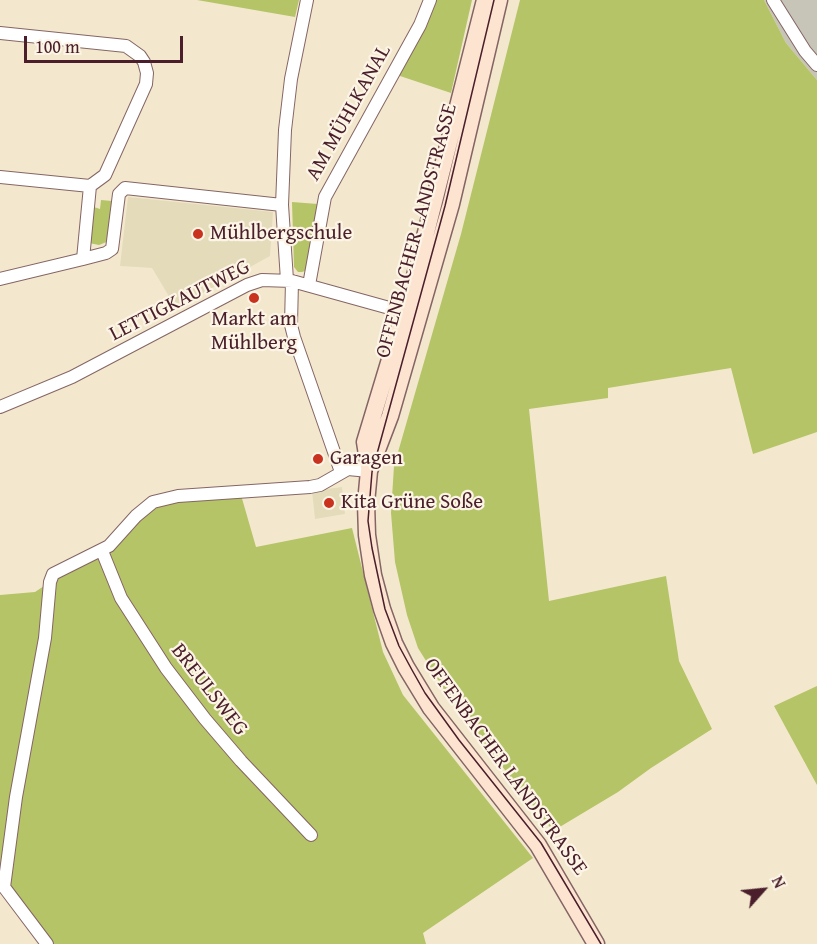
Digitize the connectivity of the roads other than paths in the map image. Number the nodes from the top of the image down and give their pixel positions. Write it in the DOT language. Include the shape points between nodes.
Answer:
graph roads {
  1 [pos="307,0"];
  2 [pos="430,0"];
  3 [pos="485,0"];
  4 [pos="499,0"];
  5 [pos="773,0"];
  6 [pos="0,33"];
  7 [pos="817,65"];
  8 [pos="0,177"];
  9 [pos="90,186"];
  10 [pos="282,205"];
  11 [pos="83,259"];
  12 [pos="0,279"];
  13 [pos="289,280"];
  14 [pos="309,285"];
  15 [pos="412,314"];
  16 [pos="0,407"];
  17 [pos="369,471"];
  18 [pos="341,472"];
  19 [pos="102,551"];
  20 [pos="311,836"];
  21 [pos="2,887"];
  22 [pos="46,944"];
  23 [pos="596,944"];
  1 -- 10 [label="street" via="291,79"];
  2 -- 14 [label="street, AM MÜHLKANAL" via="325,197"];
  3 -- 15 [label="main road, OFFENBACHER LANDSTRASSE"];
  4 -- 15 [label="main road, OFFENBACHER LANDSTRASSE" via="451,204"];
  5 -- 7 [label="street"];
  6 -- 9 [label="street" via="126,46 144,62 147,78 142,93 105,175"];
  8 -- 9 [label="street"];
  9 -- 11 [label="street"];
  10 -- 11 [label="street" via="128,187 119,194 112,249"];
  10 -- 13 [label="street"];
  11 -- 12 [label="street"];
  13 -- 14 [label="street, LETTIGKAUTWEG"];
  13 -- 16 [label="street, LETTIGKAUTWEG" via="262,280 247,285 72,377"];
  13 -- 18 [label="street" via="294,337"];
  14 -- 15 [label="street, LETTIGKAUTWEG"];
  15 -- 17 [label="main road, OFFENBACHER LANDSTRASSE" via="390,416"];
  17 -- 18 [label="street"];
  17 -- 23 [label="main road, OFFENBACHER LANDSTRASSE" via="369,556 399,656 431,708 538,845"];
  18 -- 19 [label="street" via="310,487 178,496 153,502"];
  19 -- 20 [label="street, BREULSWEG" via="120,598 166,668 234,753"];
  19 -- 21 [label="street" via="53,574 50,582 45,638"];
  21 -- 22 [label="street"];
}
